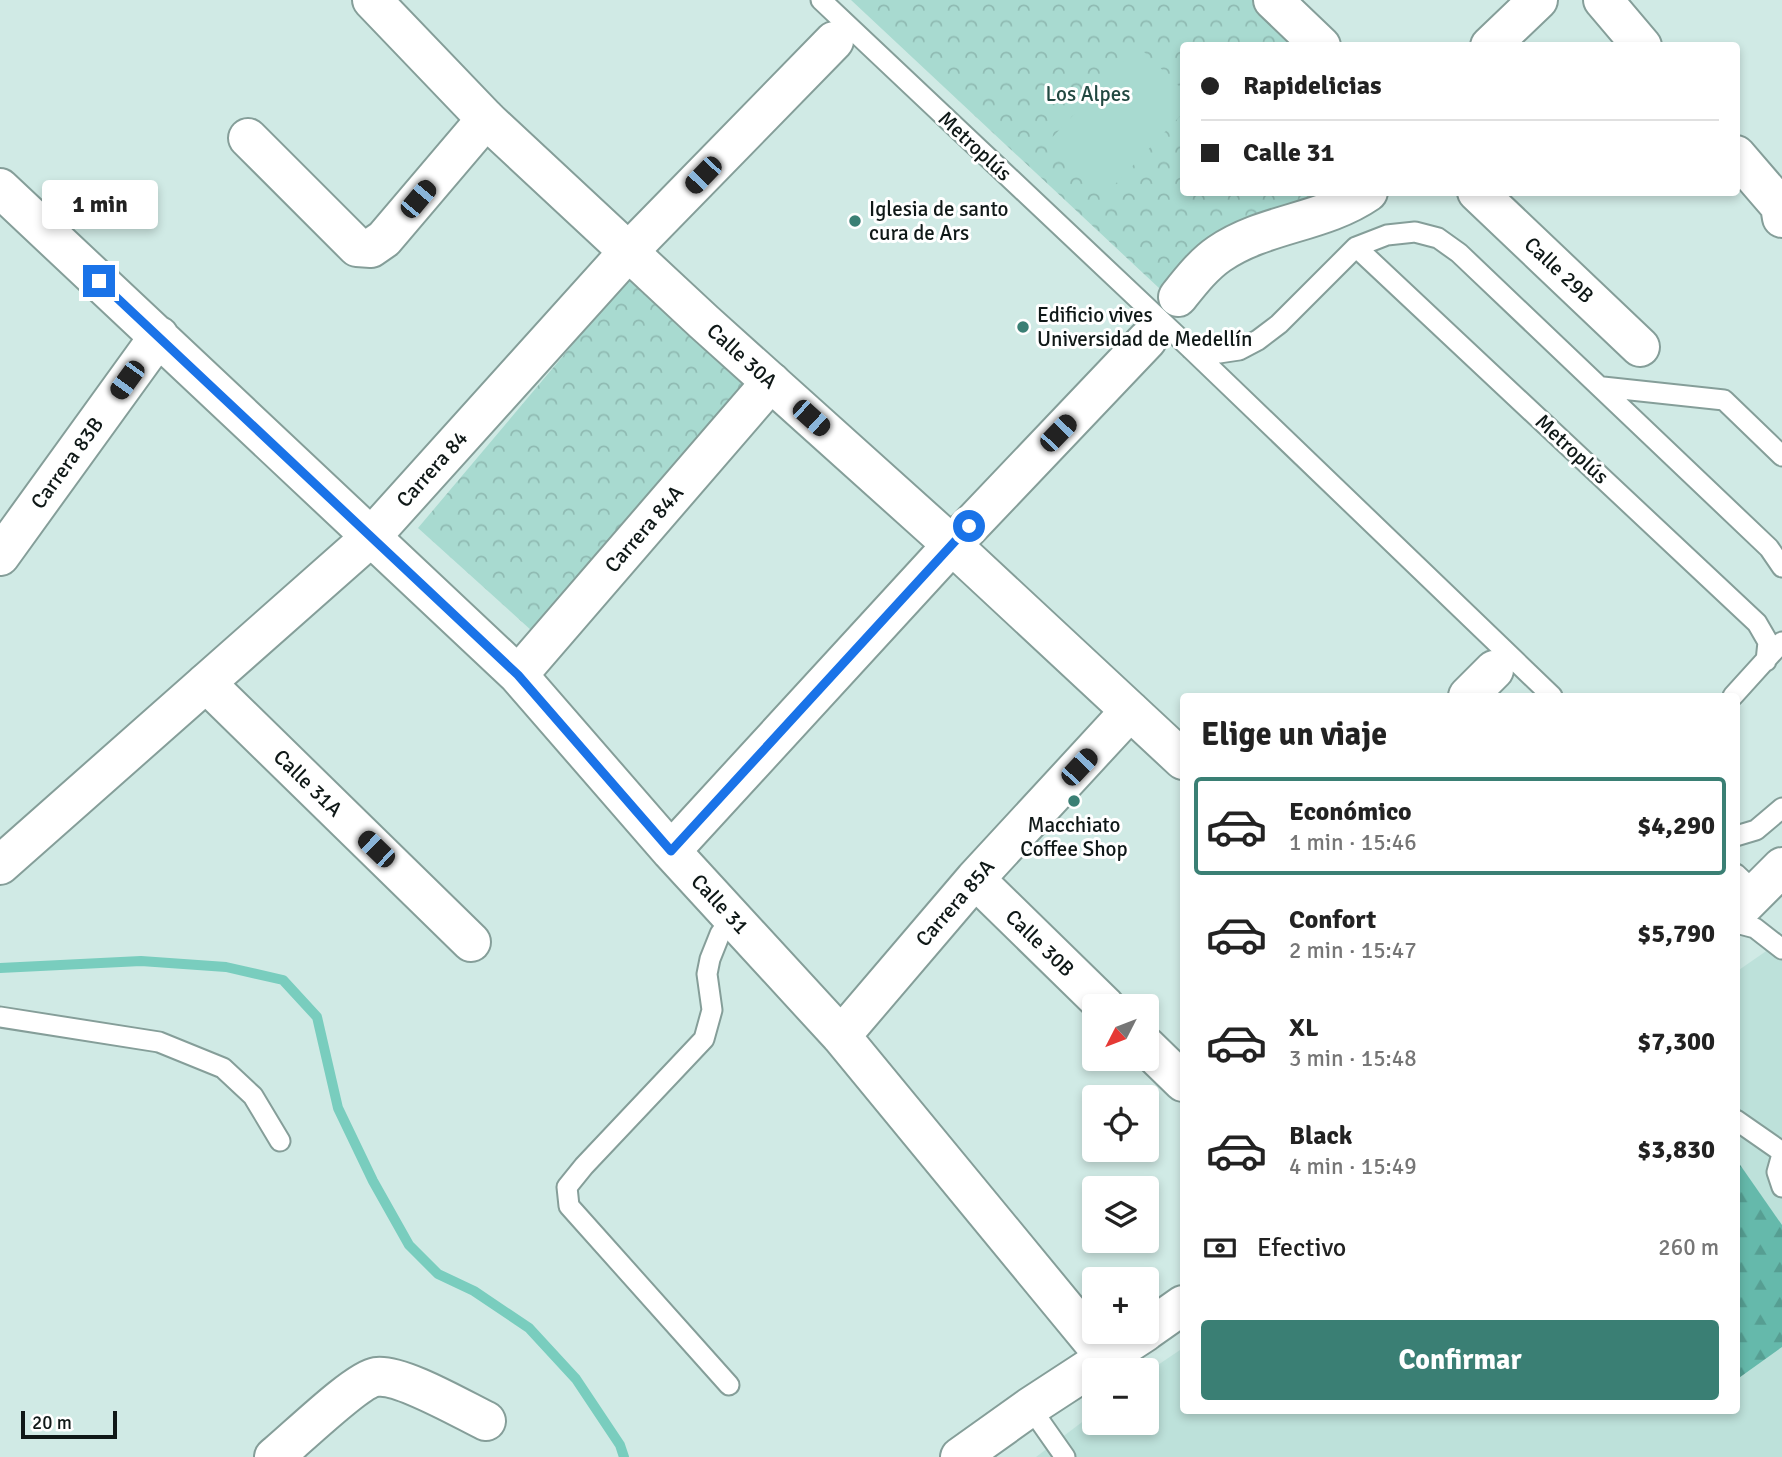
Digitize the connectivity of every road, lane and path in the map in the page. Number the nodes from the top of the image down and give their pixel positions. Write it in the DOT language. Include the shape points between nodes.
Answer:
graph roads {
  1 [pos="372,0"];
  2 [pos="821,0"];
  3 [pos="1273,0"];
  4 [pos="1538,0"];
  5 [pos="1603,0"];
  6 [pos="834,41"];
  7 [pos="1317,42"];
  8 [pos="1494,42"];
  9 [pos="1639,42"];
  10 [pos="485,119"];
  11 [pos="248,138"];
  12 [pos="1740,160"];
  13 [pos="0,188"];
  14 [pos="1362,196"];
  15 [pos="1481,196"];
  16 [pos="1781,209"];
  17 [pos="1356,247"];
  18 [pos="628,252"];
  19 [pos="1178,297"];
  20 [pos="159,336"];
  21 [pos="1147,340"];
  22 [pos="1640,347"];
  23 [pos="1191,349"];
  24 [pos="771,383"];
  25 [pos="1603,387"];
  26 [pos="1782,456"];
  27 [pos="371,537"];
  28 [pos="951,544"];
  29 [pos="0,556"];
  30 [pos="1782,567"];
  31 [pos="1782,642"];
  32 [pos="1766,661"];
  33 [pos="1494,670"];
  34 [pos="518,675"];
  35 [pos="206,683"];
  36 [pos="1471,693"];
  37 [pos="1549,693"];
  38 [pos="1736,693"];
  39 [pos="1130,710"];
  40 [pos="1180,757"];
  41 [pos="1782,808"];
  42 [pos="1740,835"];
  43 [pos="671,851"];
  44 [pos="0,865"];
  45 [pos="975,879"];
  46 [pos="1749,894"];
  47 [pos="732,917"];
  48 [pos="471,942"];
  49 [pos="1782,950"];
  50 [pos="1093,994"];
  51 [pos="0,1017"];
  52 [pos="841,1036"];
  53 [pos="1159,1059"];
  54 [pos="1180,1080"];
  55 [pos="1740,1123"];
  56 [pos="280,1141"];
  57 [pos="1782,1153"];
  58 [pos="1782,1187"];
  59 [pos="1180,1307"];
  60 [pos="1159,1322"];
  61 [pos="1128,1344"];
  62 [pos="1106,1358"];
  63 [pos="1108,1358"];
  64 [pos="1082,1375"];
  65 [pos="729,1385"];
  66 [pos="1030,1407"];
  67 [pos="486,1421"];
  68 [pos="274,1457"];
  69 [pos="960,1457"];
  70 [pos="1065,1457"];
  1 -- 10 [label="street, Calle 30A"];
  2 -- 23 [label="lane, Metroplús"];
  3 -- 7 [label="street"];
  4 -- 8 [label="street"];
  5 -- 9 [label="street"];
  6 -- 18 [label="street, Carrera 84"];
  10 -- 11 [label="street" via="384,239 371,248 357,247"];
  10 -- 18 [label="street, Calle 30A"];
  12 -- 16 [label="street"];
  13 -- 20 [label="street, Calle 31"];
  14 -- 19 [label="street" via="1348,206 1244,240 1217,255"];
  15 -- 22 [label="street, Calle 29B"];
  17 -- 23 [label="lane" via="1258,340 1219,353"];
  17 -- 25 [label="lane" via="1387,235 1415,232 1438,238"];
  17 -- 32 [label="lane, Metroplús" via="1757,623 1768,642"];
  18 -- 24 [label="street, Calle 30A"];
  18 -- 27 [label="street, Carrera 84"];
  20 -- 27 [label="street, Calle 31"];
  20 -- 29 [label="street, Carrera 83B"];
  21 -- 28 [label="street"];
  23 -- 37 [label="lane, Metroplús"];
  24 -- 28 [label="street, Calle 30A"];
  24 -- 34 [label="street, Carrera 84A"];
  25 -- 26 [label="lane" via="1724,400"];
  25 -- 30 [label="lane" via="1769,548"];
  27 -- 34 [label="street, Calle 31"];
  27 -- 35 [label="street, Carrera 84"];
  28 -- 39 [label="street, Calle 30A"];
  28 -- 43 [label="street"];
  31 -- 32 [label="lane"];
  32 -- 38 [label="lane"];
  33 -- 36 [label="street"];
  34 -- 43 [label="street, Calle 31"];
  35 -- 44 [label="street, Carrera 84"];
  35 -- 48 [label="street, Calle 31A"];
  39 -- 40 [label="street, Calle 30A"];
  39 -- 45 [label="street, Carrera 85A"];
  41 -- 42 [label="lane" via="1756,830"];
  43 -- 47 [label="street, Calle 31"];
  45 -- 50 [label="street, Calle 30B"];
  45 -- 52 [label="street, Carrera 85A"];
  46 -- 49 [label="lane" via="1755,928"];
  47 -- 52 [label="street, Calle 31"];
  47 -- 65 [label="lane" via="709,959 712,1010 704,1039 567,1187 569,1206"];
  51 -- 56 [label="lane" via="159,1042 223,1068 253,1097"];
  52 -- 62 [label="street, Calle 31"];
  53 -- 54 [label="street"];
  55 -- 57 [label="lane"];
  57 -- 58 [label="lane" via="1777,1172"];
  59 -- 60 [label="street"];
  61 -- 63 [label="street"];
  64 -- 66 [label="street"];
  66 -- 69 [label="street"];
  66 -- 70 [label="lane"];
  67 -- 68 [label="street" via="402,1381 377,1376 360,1384"];
}
